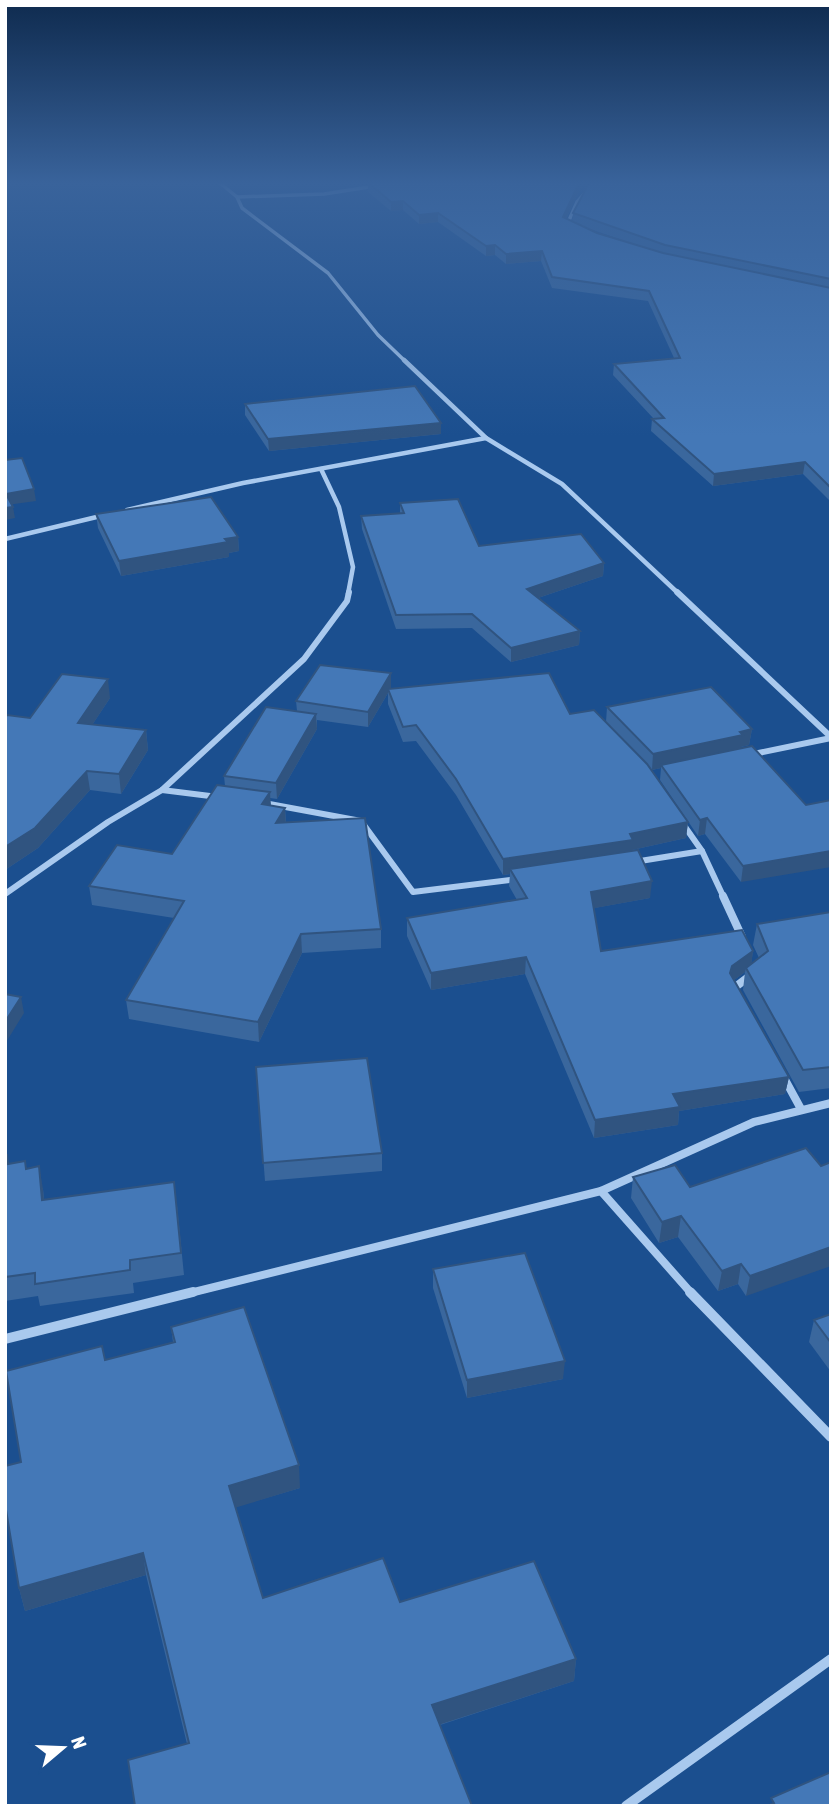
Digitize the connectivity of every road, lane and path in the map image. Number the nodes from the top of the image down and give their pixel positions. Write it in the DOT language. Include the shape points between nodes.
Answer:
graph roads {
  1 [pos="321,268"];
  2 [pos="486,438"];
  3 [pos="321,470"];
  4 [pos="125,511"];
  5 [pos="112,514"];
  6 [pos="5,538"];
  7 [pos="831,738"];
  8 [pos="741,757"];
  9 [pos="162,790"];
  10 [pos="227,798"];
  11 [pos="253,802"];
  12 [pos="680,819"];
  13 [pos="702,851"];
  14 [pos="621,863"];
  15 [pos="526,878"];
  16 [pos="5,894"];
  17 [pos="747,945"];
  18 [pos="759,970"];
  19 [pos="741,1000"];
  20 [pos="781,1073"];
  21 [pos="831,1104"];
  22 [pos="801,1109"];
  23 [pos="601,1191"];
  24 [pos="5,1339"];
  25 [pos="831,1437"];
  26 [pos="831,1659"];
  27 [pos="626,1806"];
  1 -- 2 [label="street" via="378,335"];
  2 -- 3 [label="street"];
  2 -- 7 [label="street" via="562,484"];
  3 -- 4 [label="street"];
  3 -- 9 [label="street" via="339,507 353,567 347,601 304,659"];
  5 -- 6 [label="street"];
  7 -- 8 [label="street"];
  9 -- 10 [label="street"];
  9 -- 16 [label="street" via="108,821"];
  11 -- 15 [label="street" via="361,821 413,892"];
  12 -- 13 [label="street"];
  13 -- 14 [label="street"];
  13 -- 17 [label="street"];
  18 -- 19 [label="street" via="734,988"];
  20 -- 22 [label="street"];
  21 -- 22 [label="street"];
  22 -- 23 [label="street" via="754,1122"];
  23 -- 24 [label="street"];
  23 -- 25 [label="street" via="688,1290"];
  26 -- 27 [label="street"];
}
